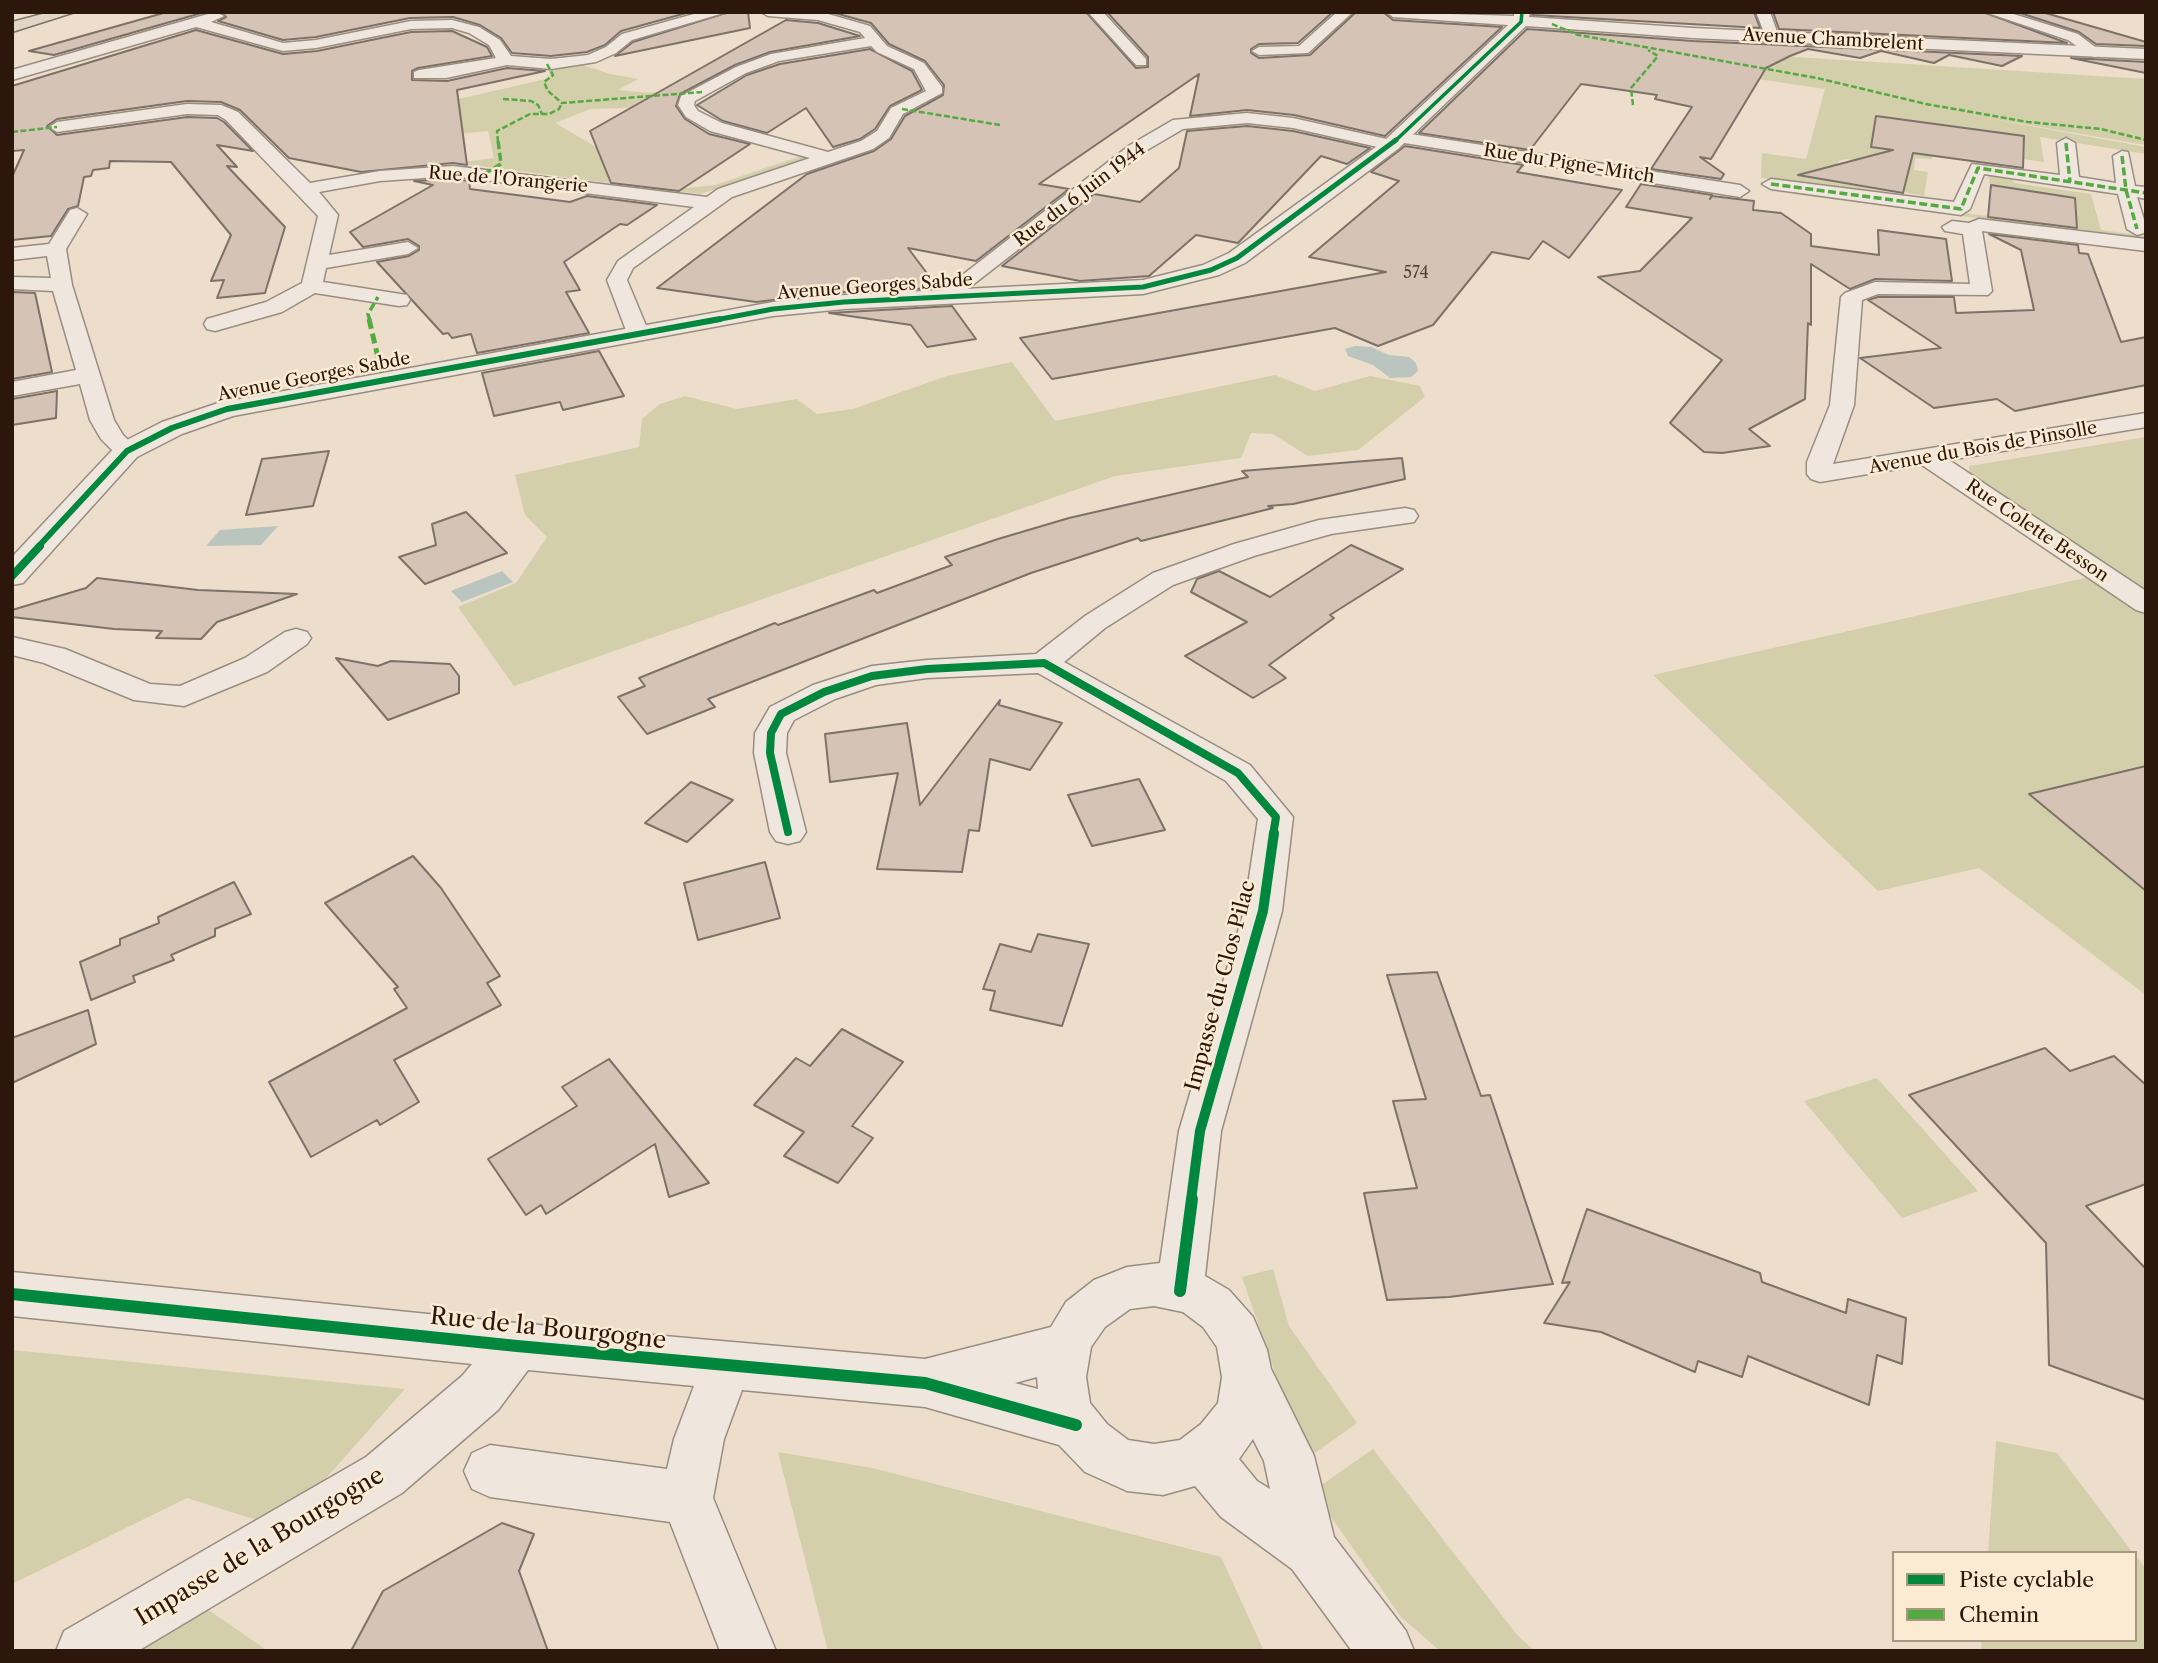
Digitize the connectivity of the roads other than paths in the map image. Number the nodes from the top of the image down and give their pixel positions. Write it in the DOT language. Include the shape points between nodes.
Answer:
graph roads {
  1 [pos="68,12"];
  2 [pos="229,12"];
  3 [pos="720,12"];
  4 [pos="768,12"];
  5 [pos="1095,12"];
  6 [pos="1346,12"];
  7 [pos="1393,12"];
  8 [pos="1763,12"];
  9 [pos="1992,12"];
  10 [pos="475,15"];
  11 [pos="1522,17"];
  12 [pos="195,22"];
  13 [pos="448,24"];
  14 [pos="12,27"];
  15 [pos="1772,37"];
  16 [pos="873,41"];
  17 [pos="1259,51"];
  18 [pos="2096,53"];
  19 [pos="2146,54"];
  20 [pos="507,60"];
  21 [pos="1141,62"];
  22 [pos="12,75"];
  23 [pos="419,75"];
  24 [pos="57,127"];
  25 [pos="1395,141"];
  26 [pos="2066,143"];
  27 [pos="2122,156"];
  28 [pos="828,158"];
  29 [pos="2070,182"];
  30 [pos="1771,184"];
  31 [pos="306,189"];
  32 [pos="2126,190"];
  33 [pos="1740,191"];
  34 [pos="2146,193"];
  35 [pos="711,203"];
  36 [pos="77,214"];
  37 [pos="1891,220"];
  38 [pos="1972,229"];
  39 [pos="2141,237"];
  40 [pos="408,248"];
  41 [pos="56,249"];
  42 [pos="12,254"];
  43 [pos="317,262"];
  44 [pos="12,282"];
  45 [pos="62,285"];
  46 [pos="312,286"];
  47 [pos="945,297"];
  48 [pos="399,300"];
  49 [pos="215,324"];
  50 [pos="638,333"];
  51 [pos="89,375"];
  52 [pos="12,389"];
  53 [pos="2146,421"];
  54 [pos="1929,458"];
  55 [pos="120,459"];
  56 [pos="1405,516"];
  57 [pos="12,576"];
  58 [pos="2146,604"];
  59 [pos="296,638"];
  60 [pos="12,646"];
  61 [pos="1044,663"];
  62 [pos="788,832"];
  63 [pos="1180,1291"];
  64 [pos="12,1294"];
  65 [pos="517,1346"];
  66 [pos="1064,1347"];
  67 [pos="726,1366"];
  68 [pos="1249,1378"];
  69 [pos="925,1383"];
  70 [pos="1076,1425"];
  71 [pos="1204,1457"];
  72 [pos="490,1471"];
  73 [pos="687,1497"];
  74 [pos="1311,1550"];
  75 [pos="84,1651"];
  76 [pos="748,1651"];
  77 [pos="1386,1651"];
  1 -- 14 [label="main road"];
  2 -- 12 [label="street"];
  3 -- 20 [label="street" via="627,37 591,59 551,64"];
  4 -- 16 [label="street" via="844,21 865,29"];
  5 -- 21 [label="street"];
  6 -- 17 [label="street" via="1303,50"];
  7 -- 11 [label="street, Avenue Chambrelent"];
  8 -- 15 [label="street"];
  9 -- 18 [label="street" via="2073,37"];
  10 -- 13 [label="street"];
  11 -- 15 [label="street, Avenue Chambrelent"];
  11 -- 25 [label="street, Avenue Georges Sabde"];
  12 -- 13 [label="street" via="283,47 411,25"];
  12 -- 22 [label="street"];
  13 -- 20 [label="street" via="474,30 495,43"];
  15 -- 18 [label="street, Avenue Chambrelent"];
  16 -- 28 [label="street" via="919,66 934,93 897,111 877,140"];
  16 -- 28 [label="street" via="776,57 687,99 692,114 716,127"];
  18 -- 19 [label="street, Avenue Chambrelent"];
  20 -- 23 [label="street"];
  24 -- 31 [label="street" via="187,109 221,110"];
  25 -- 33 [label="street, Rue du Pigne-Mitch"];
  25 -- 47 [label="street, Avenue Georges Sabde" via="1237,258 1211,270 1143,287"];
  25 -- 47 [label="street, Rue du 6 Juin 1944" via="1247,118 1179,124 1136,149"];
  26 -- 29 [label="street"];
  27 -- 32 [label="street"];
  28 -- 35 [label="street" via="725,193"];
  29 -- 30 [label="street" via="1978,169 1961,209"];
  29 -- 32 [label="street"];
  31 -- 35 [label="street, Rue de l'Orangerie" via="380,176 453,171"];
  31 -- 43 [label="street" via="328,215"];
  32 -- 34 [label="street"];
  32 -- 39 [label="street"];
  35 -- 50 [label="street" via="619,272 617,280"];
  36 -- 41 [label="street"];
  37 -- 38 [label="street"];
  38 -- 39 [label="street" via="1979,225"];
  38 -- 54 [label="street, Avenue du Bois de Pinsolle" via="1981,291 1875,288 1853,297 1842,405 1820,462 1820,474"];
  40 -- 43 [label="street"];
  41 -- 42 [label="street"];
  41 -- 45 [label="street"];
  43 -- 46 [label="street"];
  44 -- 45 [label="street"];
  45 -- 51 [label="street"];
  46 -- 48 [label="street"];
  46 -- 49 [label="street" via="274,307"];
  47 -- 50 [label="street, Avenue Georges Sabde" via="798,306"];
  50 -- 55 [label="street, Avenue Georges Sabde" via="227,409 172,428"];
  51 -- 52 [label="street"];
  51 -- 55 [label="street"];
  53 -- 54 [label="street, Avenue du Bois de Pinsolle"];
  54 -- 58 [label="street, Rue Colette Besson"];
  55 -- 57 [label="street"];
  56 -- 61 [label="street" via="1329,526 1163,579 1095,622"];
  59 -- 60 [label="street" via="256,665 184,696 145,693 54,656"];
  61 -- 62 [label="street" via="872,676 824,692 781,714 771,733 769,753"];
  61 -- 63 [label="street, Impasse du Clos Pilac" via="1238,773 1276,817 1263,911 1200,1131"];
  63 -- 66 [label="street" via="1144,1285 1117,1291 1084,1313"];
  63 -- 68 [label="street" via="1197,1297 1234,1332 1245,1354"];
  64 -- 65 [label="street, Rue de la Bourgogne"];
  65 -- 67 [label="street, Rue de la Bourgogne"];
  65 -- 75 [label="street, Impasse de la Bourgogne" via="480,1393 384,1475"];
  66 -- 69 [label="street, Rue de la Bourgogne"];
  66 -- 70 [label="street" via="1060,1372 1064,1399"];
  67 -- 69 [label="street, Rue de la Bourgogne"];
  67 -- 73 [label="street" via="699,1439"];
  68 -- 71 [label="street" via="1244,1409 1229,1437"];
  68 -- 74 [label="street" via="1288,1455"];
  69 -- 70 [label="street, Rue de la Bourgogne"];
  70 -- 71 [label="street" via="1095,1447 1148,1469 1177,1467"];
  71 -- 74 [label="street" via="1239,1499"];
  72 -- 73 [label="street"];
  73 -- 76 [label="street"];
  74 -- 77 [label="street"];
}
